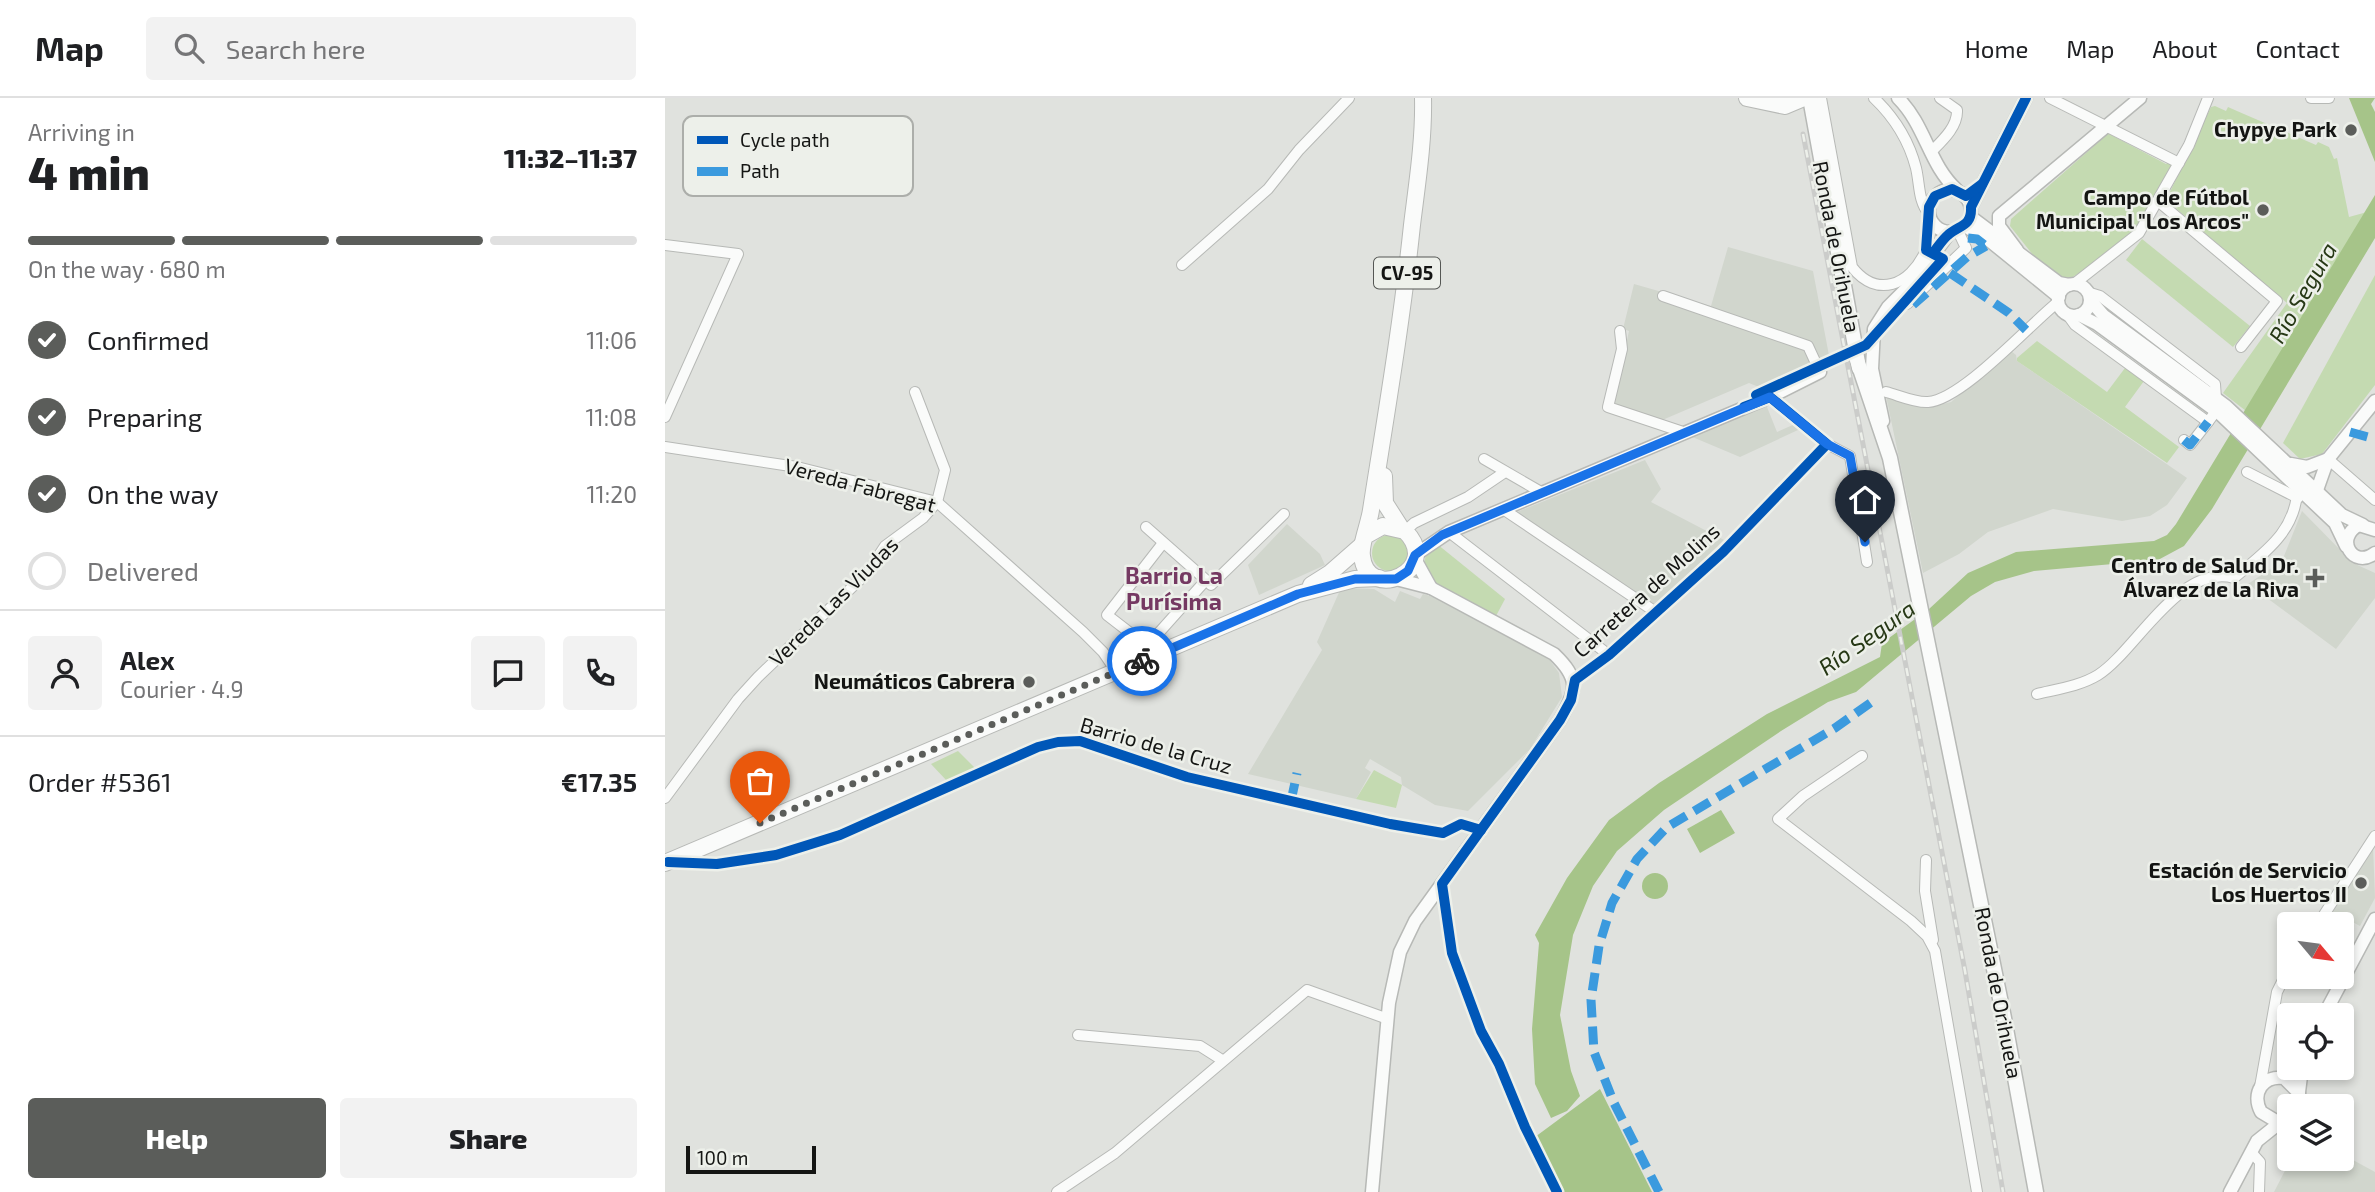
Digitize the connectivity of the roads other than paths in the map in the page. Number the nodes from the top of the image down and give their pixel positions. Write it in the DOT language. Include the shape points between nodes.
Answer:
graph roads {
  1 [pos="1349,98"];
  2 [pos="1747,98"];
  3 [pos="1804,98"];
  4 [pos="1810,98"];
  5 [pos="1821,98"];
  6 [pos="1874,98"];
  7 [pos="1898,98"];
  8 [pos="1940,98"];
  9 [pos="2026,98"];
  10 [pos="2050,98"];
  11 [pos="2140,98"];
  12 [pos="2208,98"];
  13 [pos="2311,98"];
  14 [pos="2329,98"];
  15 [pos="1424,102"];
  16 [pos="1785,106"];
  17 [pos="2107,127"];
  18 [pos="1814,134"];
  19 [pos="1932,151"];
  20 [pos="2179,163"];
  21 [pos="1936,166"];
  22 [pos="1932,200"];
  23 [pos="2159,202"];
  24 [pos="1963,214"];
  25 [pos="1930,217"];
  26 [pos="665,245"];
  27 [pos="2017,250"];
  28 [pos="1182,265"];
  29 [pos="2081,290"];
  30 [pos="1663,296"];
  31 [pos="1907,304"];
  32 [pos="2065,308"];
  33 [pos="1620,331"];
  34 [pos="2241,347"];
  35 [pos="1857,360"];
  36 [pos="1820,372"];
  37 [pos="915,392"];
  38 [pos="1885,392"];
  39 [pos="1770,397"];
  40 [pos="2375,401"];
  41 [pos="2220,407"];
  42 [pos="665,417"];
  43 [pos="2208,422"];
  44 [pos="1683,432"];
  45 [pos="1385,435"];
  46 [pos="2184,440"];
  47 [pos="1827,444"];
  48 [pos="665,447"];
  49 [pos="2273,455"];
  50 [pos="1890,458"];
  51 [pos="1484,459"];
  52 [pos="2327,459"];
  53 [pos="2290,464"];
  54 [pos="1505,472"];
  55 [pos="2247,472"];
  56 [pos="2317,490"];
  57 [pos="1541,492"];
  58 [pos="2298,492"];
  59 [pos="2375,500"];
  60 [pos="937,502"];
  61 [pos="1503,509"];
  62 [pos="1285,514"];
  63 [pos="1146,527"];
  64 [pos="2369,528"];
  65 [pos="1405,532"];
  66 [pos="1446,533"];
  67 [pos="1365,540"];
  68 [pos="1163,543"];
  69 [pos="2346,546"];
  70 [pos="1415,557"];
  71 [pos="2371,558"];
  72 [pos="1867,562"];
  73 [pos="1379,579"];
  74 [pos="1396,579"];
  75 [pos="1206,580"];
  76 [pos="1431,588"];
  77 [pos="1298,594"];
  78 [pos="1917,600"];
  79 [pos="1657,613"];
  80 [pos="1149,652"];
  81 [pos="1609,655"];
  82 [pos="1116,671"];
  83 [pos="1575,680"];
  84 [pos="2037,694"];
  85 [pos="1862,756"];
  86 [pos="665,799"];
  87 [pos="1481,830"];
  88 [pos="2375,836"];
  89 [pos="668,859"];
  90 [pos="1926,860"];
  91 [pos="2326,912"];
  92 [pos="2375,919"];
  93 [pos="1935,951"];
  94 [pos="2278,989"];
  95 [pos="2330,1003"];
  96 [pos="1388,1019"];
  97 [pos="1078,1035"];
  98 [pos="1222,1060"];
  99 [pos="2277,1078"];
  100 [pos="2288,1080"];
  101 [pos="2260,1087"];
  102 [pos="2297,1094"];
  103 [pos="2261,1112"];
  104 [pos="2277,1119"];
  105 [pos="2277,1127"];
  106 [pos="2254,1147"];
  107 [pos="1057,1192"];
  108 [pos="1372,1192"];
  109 [pos="1977,1192"];
  110 [pos="2036,1192"];
  111 [pos="2230,1192"];
  112 [pos="2259,1192"];
  1 -- 28 [label="street" via="1268,189"];
  2 -- 16 [label="main road"];
  3 -- 16 [label="main road"];
  4 -- 18 [label="main road, Ronda de Orihuela"];
  5 -- 25 [label="street" via="1853,267 1859,276 1886,285 1907,276 1926,250"];
  6 -- 25 [label="street" via="1896,123 1910,150 1922,205"];
  7 -- 19 [label="street" via="1924,132"];
  8 -- 19 [label="street" via="1958,115"];
  9 -- 24 [label="street"];
  10 -- 17 [label="street"];
  11 -- 17 [label="street"];
  12 -- 20 [label="street"];
  13 -- 14 [label="street"];
  15 -- 45 [label="main road, CV-95"];
  16 -- 18 [label="main road, Ronda de Orihuela" via="1801,115"];
  17 -- 20 [label="street"];
  17 -- 27 [label="street" via="1999,216 1999,226"];
  18 -- 35 [label="main road, Ronda de Orihuela"];
  19 -- 21 [label="street"];
  20 -- 23 [label="street"];
  21 -- 22 [label="street"];
  21 -- 24 [label="street"];
  22 -- 24 [label="street" via="1943,191"];
  22 -- 25 [label="street"];
  23 -- 29 [label="street" via="2140,233 2097,268"];
  23 -- 34 [label="street" via="2277,301"];
  24 -- 25 [label="street" via="1938,229"];
  24 -- 27 [label="street"];
  24 -- 31 [label="street" via="1966,248"];
  24 -- 32 [label="street"];
  24 -- 50 [label="street" via="1874,329 1872,369"];
  26 -- 42 [label="street" via="738,254"];
  27 -- 29 [label="street" via="2059,283"];
  29 -- 32 [label="street"];
  29 -- 32 [label="street" via="2087,309"];
  29 -- 41 [label="street" via="2103,315"];
  30 -- 36 [label="street" via="1808,346"];
  32 -- 38 [label="street" via="2046,311 2002,353 1942,398 1928,402"];
  32 -- 41 [label="street" via="2097,324"];
  32 -- 43 [label="street" via="2075,325"];
  33 -- 44 [label="street" via="1622,349 1608,407"];
  35 -- 50 [label="main road, Ronda de Orihuela"];
  35 -- 78 [label="main road, Ronda de Orihuela"];
  36 -- 39 [label="street"];
  37 -- 60 [label="street" via="945,470"];
  39 -- 44 [label="street"];
  39 -- 47 [label="street"];
  40 -- 52 [label="street"];
  41 -- 43 [label="street"];
  41 -- 49 [label="street"];
  43 -- 46 [label="street" via="2190,445"];
  44 -- 57 [label="street"];
  45 -- 65 [label="main road, CV-95" via="1383,493 1389,513"];
  45 -- 67 [label="main road, CV-95"];
  47 -- 72 [label="street" via="1850,456"];
  47 -- 79 [label="street, Carretera de Molins"];
  48 -- 60 [label="street, Vereda Fabregat" via="797,467"];
  49 -- 53 [label="street"];
  49 -- 58 [label="street"];
  50 -- 78 [label="main road, Ronda de Orihuela"];
  51 -- 54 [label="street"];
  52 -- 53 [label="street" via="2307,467"];
  52 -- 56 [label="street"];
  52 -- 59 [label="street"];
  53 -- 56 [label="street"];
  54 -- 57 [label="street"];
  54 -- 65 [label="street"];
  55 -- 58 [label="street"];
  56 -- 64 [label="street" via="2342,515"];
  57 -- 61 [label="street"];
  58 -- 69 [label="street" via="2335,523"];
  58 -- 84 [label="street" via="2283,534 2234,578 2224,575 2181,594 2157,612 2101,673 2081,684"];
  60 -- 82 [label="street, Vereda Fabregat" via="1083,632"];
  60 -- 86 [label="street, Vereda Las Viudas" via="885,546 868,572 758,677"];
  61 -- 66 [label="street"];
  61 -- 79 [label="street"];
  62 -- 75 [label="street" via="1211,585"];
  63 -- 68 [label="street"];
  64 -- 69 [label="street" via="2349,533"];
  65 -- 66 [label="street"];
  65 -- 67 [label="main road" via="1383,526"];
  65 -- 70 [label="main road, CV-95"];
  66 -- 70 [label="street"];
  66 -- 81 [label="street"];
  67 -- 73 [label="main road" via="1362,561"];
  67 -- 77 [label="main road" via="1330,573"];
  68 -- 75 [label="street"];
  68 -- 80 [label="street" via="1107,615"];
  69 -- 71 [label="street" via="2351,554"];
  70 -- 74 [label="main road" via="1408,571"];
  70 -- 76 [label="street"];
  73 -- 74 [label="main road"];
  73 -- 77 [label="main road" via="1355,579"];
  74 -- 76 [label="street, Carretera de Molins"];
  75 -- 80 [label="street"];
  76 -- 83 [label="street, Carretera de Molins" via="1554,654"];
  77 -- 80 [label="main road"];
  78 -- 110 [label="main road, Ronda de Orihuela"];
  79 -- 81 [label="street, Carretera de Molins"];
  80 -- 82 [label="main road"];
  81 -- 83 [label="street, Carretera de Molins"];
  82 -- 89 [label="main road"];
  83 -- 87 [label="street, Carretera de Molins" via="1560,720"];
  85 -- 93 [label="street" via="1778,819 1912,921"];
  87 -- 89 [label="street, Barrio de la Cruz" via="1461,824 1443,833 1390,824 1187,777 1114,750 1069,741 1038,747 840,835 776,855 717,864"];
  87 -- 96 [label="street, Carretera de Molins" via="1415,921 1400,952"];
  88 -- 91 [label="street"];
  90 -- 93 [label="street" via="1925,891"];
  92 -- 95 [label="street"];
  93 -- 109 [label="street"];
  94 -- 101 [label="street"];
  96 -- 98 [label="street" via="1307,990"];
  96 -- 108 [label="street, Carretera de Molins"];
  97 -- 98 [label="street" via="1200,1046"];
  98 -- 107 [label="street" via="1115,1153"];
  99 -- 101 [label="street"];
  100 -- 102 [label="street"];
  101 -- 103 [label="street" via="2256,1100"];
  103 -- 104 [label="street"];
  103 -- 106 [label="street"];
  105 -- 106 [label="street"];
  106 -- 111 [label="street"];
  106 -- 112 [label="street" via="2260,1161"];
}
